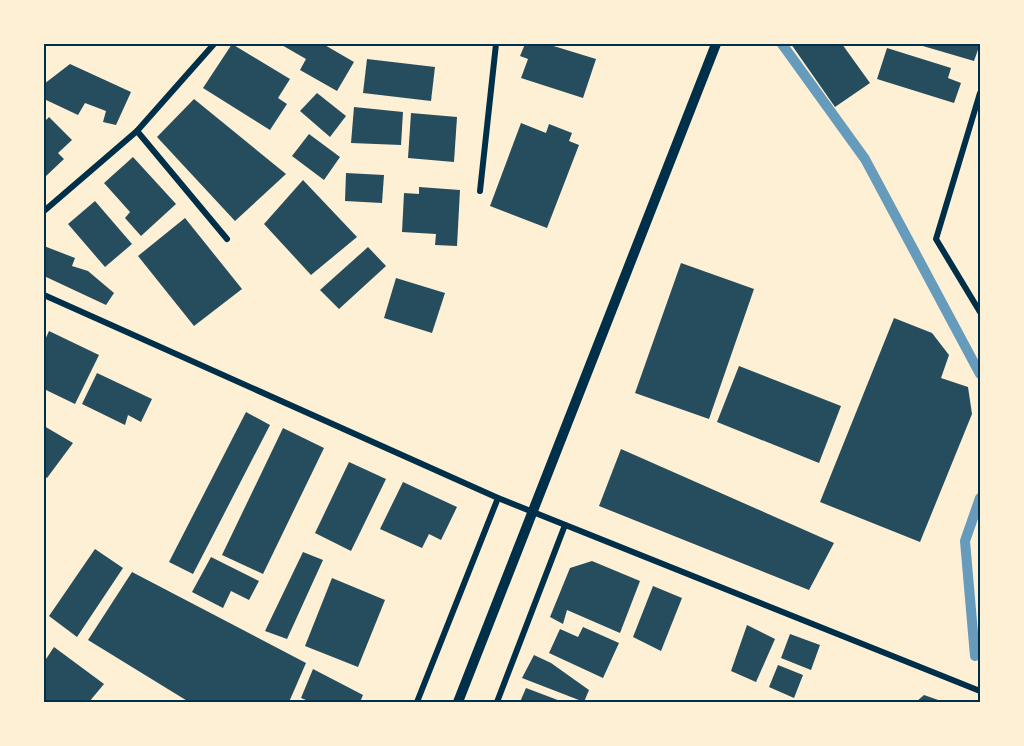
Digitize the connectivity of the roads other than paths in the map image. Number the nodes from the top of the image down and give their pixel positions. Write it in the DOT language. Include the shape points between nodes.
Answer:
graph roads {
  1 [pos="214,44"];
  2 [pos="496,44"];
  3 [pos="716,44"];
  4 [pos="981,93"];
  5 [pos="137,131"];
  6 [pos="480,191"];
  7 [pos="44,211"];
  8 [pos="227,239"];
  9 [pos="44,295"];
  10 [pos="981,312"];
  11 [pos="498,498"];
  12 [pos="532,511"];
  13 [pos="565,525"];
  14 [pos="981,692"];
  15 [pos="417,702"];
  16 [pos="458,702"];
  17 [pos="497,702"];
  1 -- 5 [label="street"];
  2 -- 6 [label="street"];
  3 -- 12 [label="street"];
  4 -- 10 [label="street" via="936,239"];
  5 -- 7 [label="street"];
  5 -- 8 [label="street"];
  9 -- 11 [label="street"];
  11 -- 12 [label="street"];
  11 -- 15 [label="street"];
  12 -- 13 [label="street"];
  12 -- 16 [label="street"];
  13 -- 14 [label="street"];
  13 -- 17 [label="street"];
}
